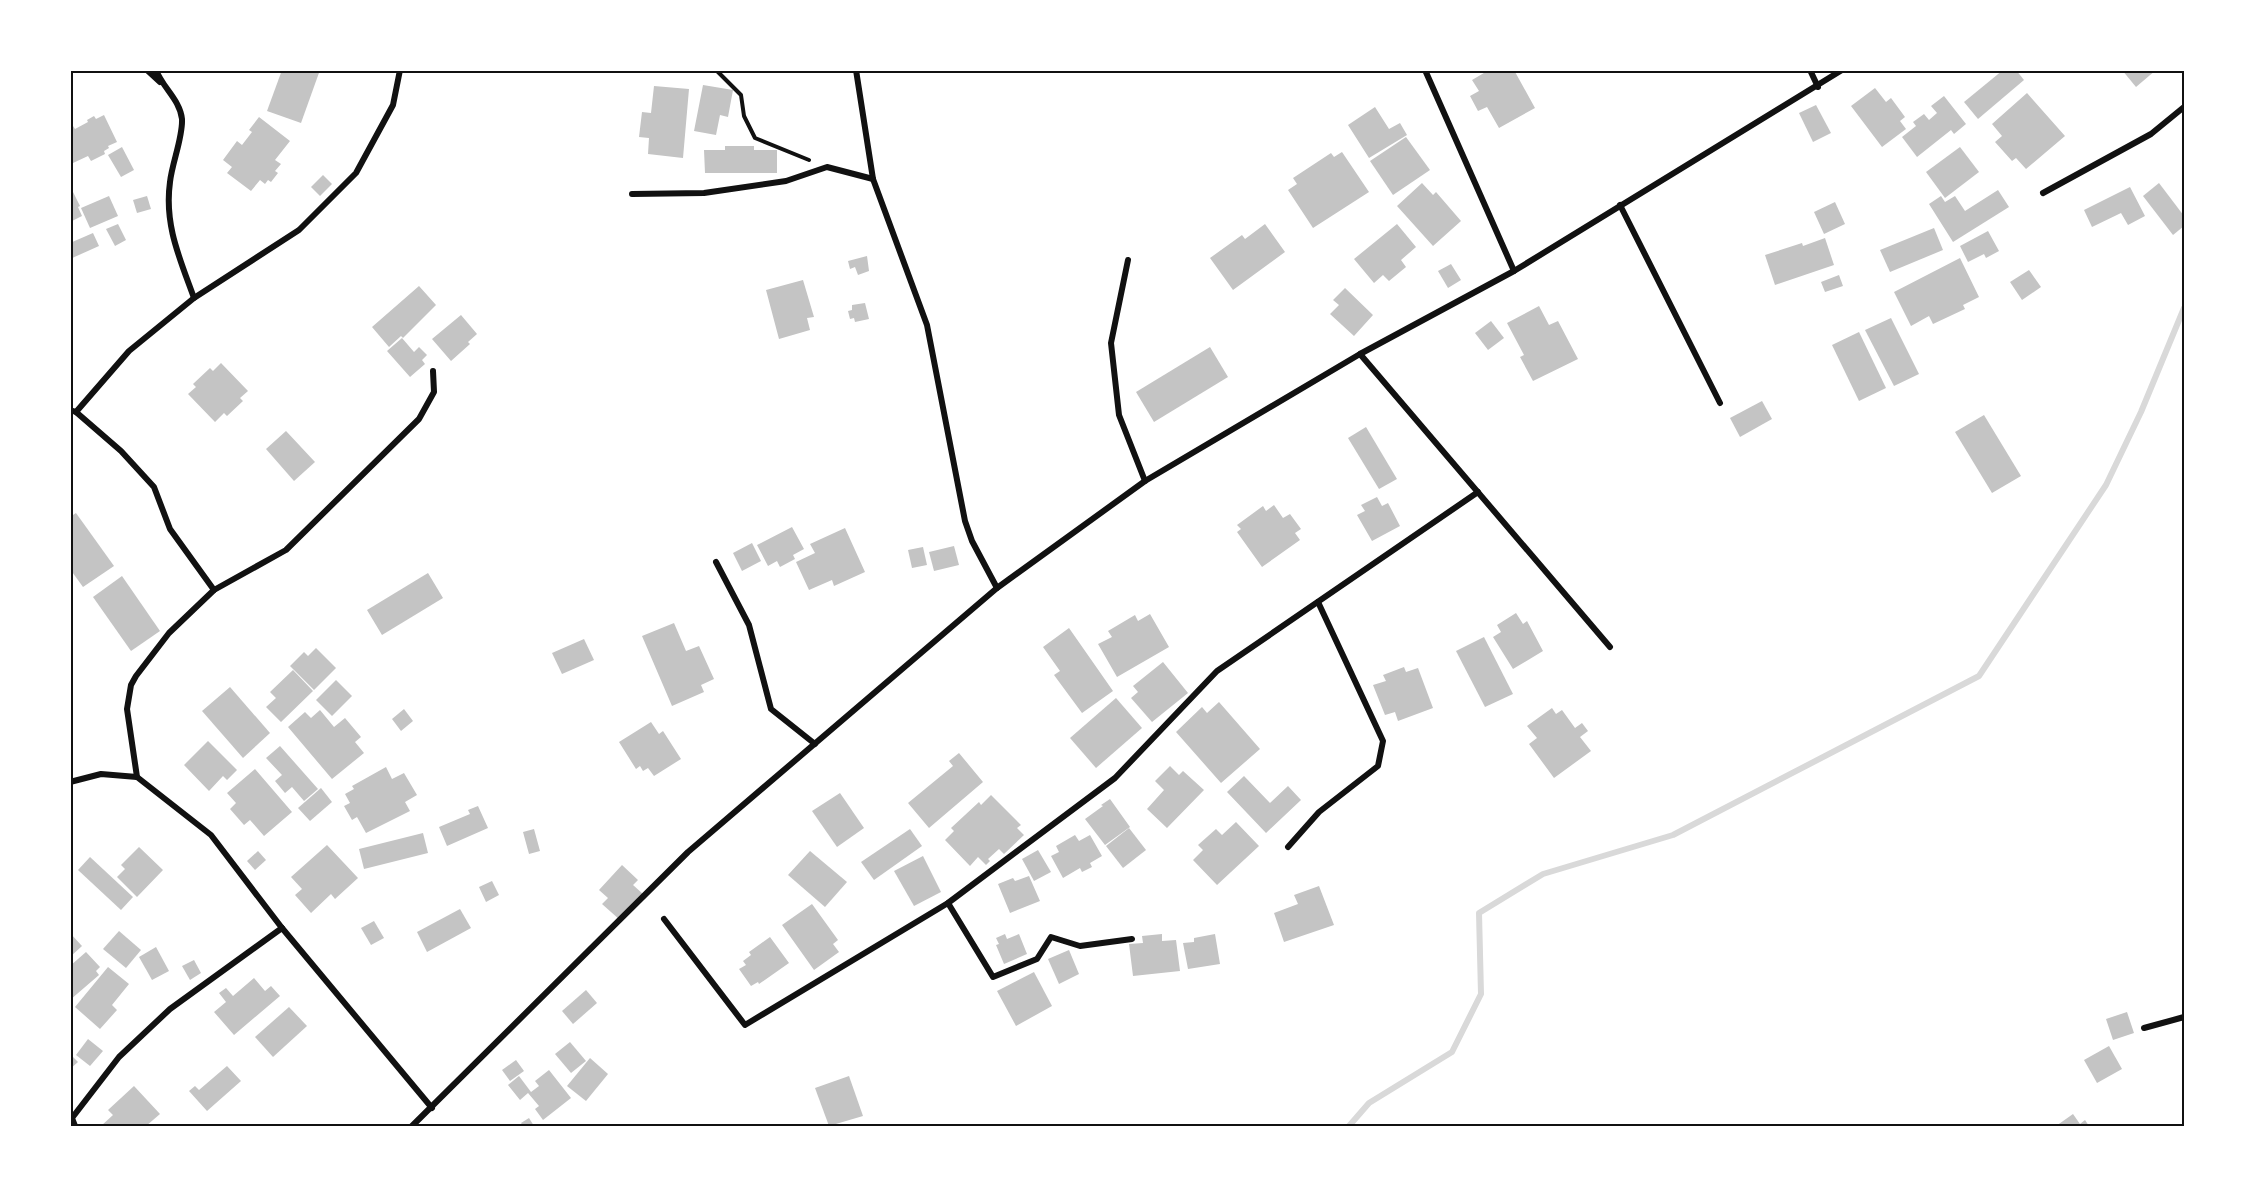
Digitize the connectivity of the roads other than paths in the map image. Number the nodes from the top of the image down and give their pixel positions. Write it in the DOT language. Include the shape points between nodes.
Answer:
graph roads {
  1 [pos="147,70"];
  2 [pos="156,70"];
  3 [pos="400,70"];
  4 [pos="856,70"];
  5 [pos="1425,70"];
  6 [pos="1810,70"];
  7 [pos="1842,70"];
  8 [pos="160,82"];
  9 [pos="1818,87"];
  10 [pos="2184,107"];
  11 [pos="873,179"];
  12 [pos="2043,193"];
  13 [pos="632,194"];
  14 [pos="1620,206"];
  15 [pos="1128,260"];
  16 [pos="1514,271"];
  17 [pos="194,298"];
  18 [pos="1360,354"];
  19 [pos="433,371"];
  20 [pos="1720,403"];
  21 [pos="73,411"];
  22 [pos="1146,481"];
  23 [pos="1478,492"];
  24 [pos="716,562"];
  25 [pos="997,588"];
  26 [pos="214,590"];
  27 [pos="1318,602"];
  28 [pos="1610,647"];
  29 [pos="815,744"];
  30 [pos="137,777"];
  31 [pos="70,782"];
  32 [pos="1288,847"];
  33 [pos="948,903"];
  34 [pos="664,919"];
  35 [pos="282,928"];
  36 [pos="1132,939"];
  37 [pos="2184,1017"];
  38 [pos="2144,1028"];
  39 [pos="432,1108"];
  40 [pos="71,1118"];
  41 [pos="75,1126"];
  42 [pos="412,1126"];
  1 -- 8 [label="street"];
  2 -- 8 [label="street"];
  3 -- 17 [label="street" via="393,105 356,173 299,230"];
  4 -- 11 [label="street"];
  5 -- 16 [label="street"];
  6 -- 9 [label="street"];
  7 -- 9 [label="street"];
  8 -- 17 [label="street" via="179,105 182,120 169,184 171,232"];
  9 -- 14 [label="street"];
  10 -- 12 [label="street" via="2151,134"];
  11 -- 13 [label="street" via="827,167 786,181 716,191"];
  11 -- 25 [label="street" via="927,325 965,521"];
  14 -- 16 [label="street"];
  14 -- 20 [label="street"];
  15 -- 22 [label="street" via="1111,343 1119,415"];
  16 -- 18 [label="street"];
  17 -- 21 [label="street" via="129,351"];
  18 -- 22 [label="street"];
  18 -- 23 [label="street"];
  19 -- 26 [label="street" via="434,392 418,419 286,550"];
  21 -- 26 [label="street" via="121,451 154,487 170,529"];
  22 -- 25 [label="street"];
  23 -- 27 [label="street"];
  23 -- 28 [label="street"];
  24 -- 29 [label="street" via="749,625 771,709"];
  25 -- 29 [label="street"];
  26 -- 30 [label="street" via="169,633 131,685 127,709"];
  27 -- 32 [label="street" via="1383,741 1378,765 1318,812"];
  27 -- 33 [label="street" via="1217,672 1115,778"];
  29 -- 39 [label="street" via="688,852"];
  30 -- 31 [label="street" via="101,774"];
  30 -- 35 [label="street" via="211,835"];
  33 -- 34 [label="street" via="745,1025"];
  33 -- 36 [label="street" via="993,977 1036,959 1052,937 1080,946"];
  35 -- 39 [label="street"];
  35 -- 40 [label="street" via="170,1009 119,1057"];
  37 -- 38 [label="street"];
  39 -- 42 [label="street"];
  40 -- 41 [label="street"];
}
